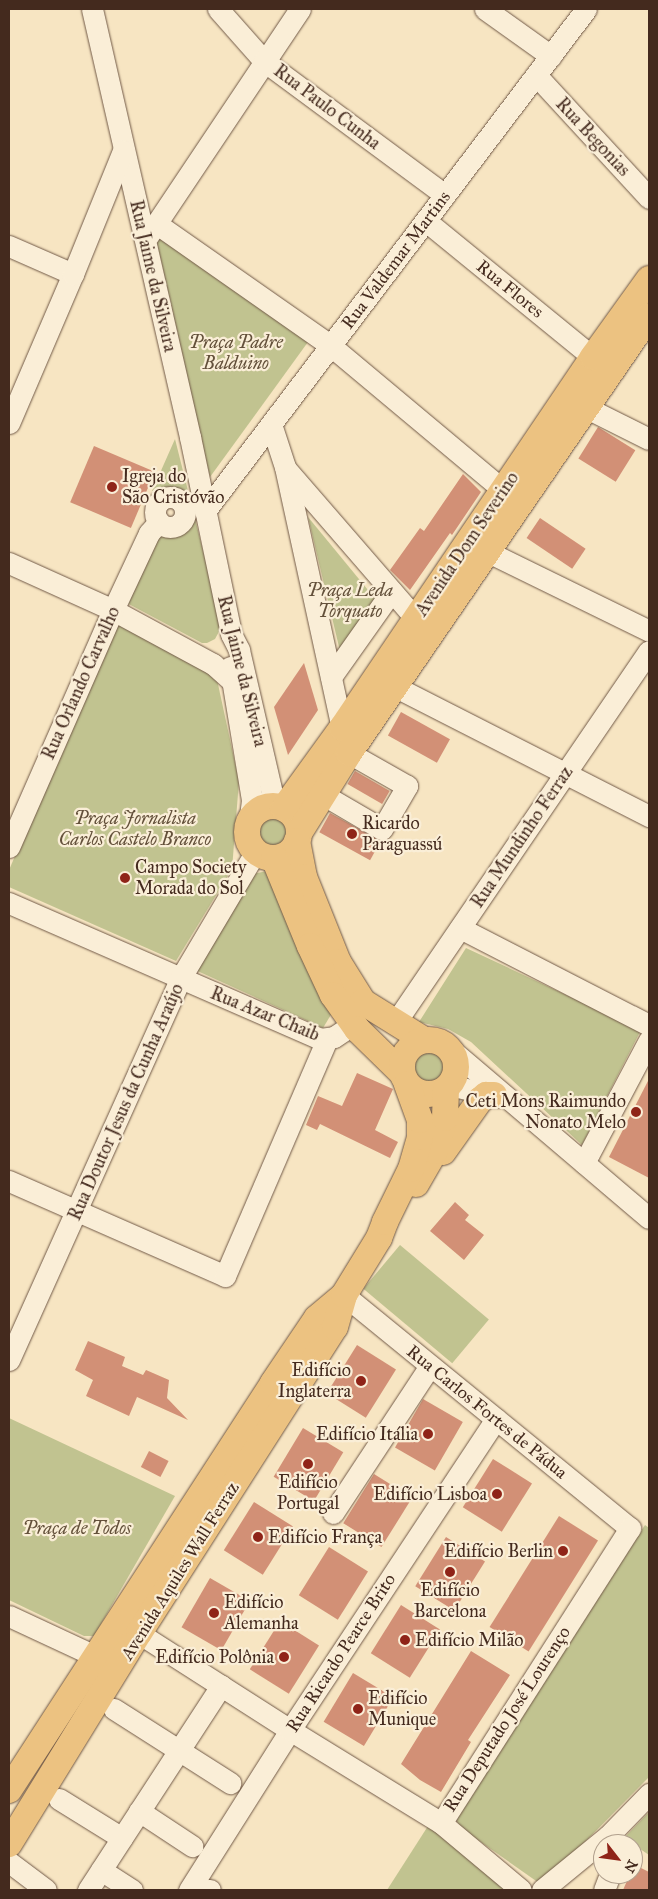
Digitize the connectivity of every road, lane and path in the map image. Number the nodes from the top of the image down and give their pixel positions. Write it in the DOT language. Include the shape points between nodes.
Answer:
graph roads {
  1 [pos="92,9"];
  2 [pos="218,9"];
  3 [pos="300,9"];
  4 [pos="484,9"];
  5 [pos="586,9"];
  6 [pos="551,56"];
  7 [pos="264,61"];
  8 [pos="536,76"];
  9 [pos="123,152"];
  10 [pos="445,196"];
  11 [pos="649,198"];
  12 [pos="426,221"];
  13 [pos="151,232"];
  14 [pos="9,246"];
  15 [pos="74,274"];
  16 [pos="649,279"];
  17 [pos="649,316"];
  18 [pos="331,346"];
  19 [pos="594,357"];
  20 [pos="576,403"];
  21 [pos="9,423"];
  22 [pos="271,424"];
  23 [pos="649,439"];
  24 [pos="285,467"];
  25 [pos="503,490"];
  26 [pos="205,511"];
  27 [pos="158,522"];
  28 [pos="486,551"];
  29 [pos="9,564"];
  30 [pos="392,591"];
  31 [pos="113,610"];
  32 [pos="416,619"];
  33 [pos="649,631"];
  34 [pos="230,634"];
  35 [pos="649,651"];
  36 [pos="196,655"];
  37 [pos="331,677"];
  38 [pos="231,680"];
  39 [pos="386,682"];
  40 [pos="346,741"];
  41 [pos="566,774"];
  42 [pos="325,789"];
  43 [pos="279,807"];
  44 [pos="649,816"];
  45 [pos="249,825"];
  46 [pos="298,837"];
  47 [pos="9,847"];
  48 [pos="265,854"];
  49 [pos="9,903"];
  50 [pos="460,928"];
  51 [pos="180,979"];
  52 [pos="395,1024"];
  53 [pos="649,1025"];
  54 [pos="357,1029"];
  55 [pos="327,1040"];
  56 [pos="424,1040"];
  57 [pos="649,1040"];
  58 [pos="449,1048"];
  59 [pos="405,1078"];
  60 [pos="448,1088"];
  61 [pos="504,1100"];
  62 [pos="584,1163"];
  63 [pos="9,1181"];
  64 [pos="412,1192"];
  65 [pos="78,1210"];
  66 [pos="649,1218"];
  67 [pos="379,1238"];
  68 [pos="344,1295"];
  69 [pos="9,1360"];
  70 [pos="428,1369"];
  71 [pos="496,1419"];
  72 [pos="333,1513"];
  73 [pos="630,1528"];
  74 [pos="9,1616"];
  75 [pos="118,1619"];
  76 [pos="139,1633"];
  77 [pos="95,1656"];
  78 [pos="217,1692"];
  79 [pos="114,1709"];
  80 [pos="290,1730"];
  81 [pos="179,1750"];
  82 [pos="230,1783"];
  83 [pos="9,1790"];
  84 [pos="649,1794"];
  85 [pos="59,1799"];
  86 [pos="139,1811"];
  87 [pos="441,1823"];
  88 [pos="122,1838"];
  89 [pos="9,1844"];
  90 [pos="192,1846"];
  91 [pos="9,1862"];
  92 [pos="101,1870"];
  93 [pos="46,1890"];
  94 [pos="88,1890"];
  95 [pos="132,1890"];
  96 [pos="190,1890"];
  97 [pos="521,1890"];
  98 [pos="542,1890"];
  1 -- 9 [label="street, Rua Jaime da Silveira"];
  2 -- 7 [label="street, Rua Paulo Cunha"];
  3 -- 7 [label="street"];
  4 -- 6 [label="street"];
  5 -- 6 [label="street, Rua Valdemar Martins"];
  6 -- 8 [label="street, Rua Valdemar Martins"];
  7 -- 10 [label="street, Rua Paulo Cunha"];
  7 -- 13 [label="street"];
  8 -- 10 [label="street, Rua Valdemar Martins"];
  8 -- 11 [label="street, Rua Begonias"];
  9 -- 13 [label="street, Rua Jaime da Silveira"];
  9 -- 15 [label="street"];
  10 -- 12 [label="street, Rua Valdemar Martins"];
  12 -- 18 [label="street, Rua Valdemar Martins"];
  12 -- 19 [label="street, Rua Flores"];
  13 -- 18 [label="street"];
  13 -- 26 [label="street, Rua Jaime da Silveira"];
  14 -- 15 [label="street"];
  15 -- 21 [label="street"];
  16 -- 19 [label="main road, Avenida Dom Severino"];
  17 -- 20 [label="main road, Avenida Dom Severino"];
  18 -- 22 [label="street, Rua Valdemar Martins"];
  18 -- 25 [label="street"];
  19 -- 20 [label="main road, Avenida Dom Severino"];
  20 -- 23 [label="street"];
  20 -- 25 [label="main road, Avenida Dom Severino"];
  20 -- 28 [label="main road, Avenida Dom Severino"];
  22 -- 24 [label="street"];
  22 -- 26 [label="street, Rua Valdemar Martins"];
  24 -- 30 [label="street"];
  24 -- 37 [label="street"];
  25 -- 32 [label="main road, Avenida Dom Severino"];
  26 -- 34 [label="street, Rua Jaime da Silveira"];
  27 -- 31 [label="street, Rua Orlando Carvalho" via="149,533"];
  28 -- 33 [label="street"];
  28 -- 39 [label="main road, Avenida Dom Severino"];
  29 -- 31 [label="street"];
  30 -- 32 [label="street"];
  30 -- 37 [label="street"];
  31 -- 36 [label="street"];
  31 -- 47 [label="street, Rua Orlando Carvalho"];
  32 -- 39 [label="main road, Avenida Dom Severino"];
  34 -- 36 [label="street" via="222,649 212,656"];
  34 -- 38 [label="street"];
  34 -- 43 [label="street, Rua Jaime da Silveira" via="240,650"];
  35 -- 41 [label="street, Rua Mundinho Ferraz"];
  36 -- 38 [label="street" via="213,664"];
  37 -- 40 [label="street"];
  38 -- 45 [label="street" via="252,800"];
  39 -- 40 [label="main road, Avenida Dom Severino"];
  39 -- 41 [label="street"];
  40 -- 42 [label="main road, Avenida Dom Severino"];
  40 -- 42 [label="street" via="407,786 382,829"];
  40 -- 43 [label="main road, Avenida Dom Severino"];
  41 -- 44 [label="street"];
  41 -- 50 [label="street, Rua Mundinho Ferraz"];
  42 -- 46 [label="main road, Avenida Dom Severino"];
  43 -- 45 [label="main road" via="258,811"];
  43 -- 46 [label="main road" via="296,818"];
  45 -- 48 [label="main road" via="248,836"];
  46 -- 48 [label="main road" via="288,853"];
  46 -- 52 [label="main road" via="304,877 338,962 363,1002"];
  48 -- 51 [label="street, Rua Doutor Jesus da Cunha Araújo"];
  48 -- 54 [label="main road" via="324,977"];
  49 -- 51 [label="street, Rua Azar Chaib"];
  50 -- 52 [label="street, Rua Mundinho Ferraz"];
  50 -- 53 [label="street"];
  51 -- 55 [label="street, Rua Azar Chaib"];
  51 -- 65 [label="street, Rua Doutor Jesus da Cunha Araújo"];
  52 -- 56 [label="main road"];
  54 -- 55 [label="street, Rua Azar Chaib" via="346,1028"];
  54 -- 59 [label="main road"];
  55 -- 65 [label="street" via="225,1276"];
  56 -- 58 [label="main road" via="442,1042"];
  56 -- 59 [label="main road" via="408,1049 402,1062"];
  57 -- 62 [label="street"];
  58 -- 60 [label="main road" via="456,1062 456,1071"];
  58 -- 61 [label="street" via="502,1091"];
  59 -- 60 [label="main road" via="420,1093 428,1095"];
  59 -- 67 [label="main road, Avenida Aquiles Wall Ferraz" via="417,1108 420,1137 411,1169"];
  60 -- 61 [label="street"];
  60 -- 64 [label="main road, Avenida Aquiles Wall Ferraz" via="445,1118 435,1151"];
  61 -- 62 [label="street"];
  61 -- 64 [label="main road" via="486,1095 480,1100"];
  62 -- 66 [label="street"];
  63 -- 65 [label="street"];
  64 -- 67 [label="main road, Avenida Aquiles Wall Ferraz" via="391,1226"];
  65 -- 69 [label="street, Rua Doutor Jesus da Cunha Araújo"];
  67 -- 68 [label="main road, Avenida Aquiles Wall Ferraz"];
  68 -- 70 [label="street, Rua Carlos Fortes de Pádua"];
  68 -- 75 [label="main road, Avenida Aquiles Wall Ferraz" via="317,1318"];
  68 -- 76 [label="main road, Avenida Aquiles Wall Ferraz" via="334,1327"];
  70 -- 71 [label="street, Rua Carlos Fortes de Pádua"];
  70 -- 72 [label="street"];
  71 -- 73 [label="street, Rua Carlos Fortes de Pádua"];
  71 -- 80 [label="street, Rua Ricardo Pearce Brito"];
  73 -- 87 [label="street, Rua Deputado José Lourenço"];
  74 -- 77 [label="street"];
  75 -- 76 [label="street"];
  75 -- 77 [label="main road, Avenida Aquiles Wall Ferraz"];
  76 -- 78 [label="street"];
  76 -- 89 [label="main road, Avenida Aquiles Wall Ferraz"];
  77 -- 83 [label="main road, Avenida Aquiles Wall Ferraz"];
  78 -- 80 [label="street"];
  78 -- 81 [label="street"];
  79 -- 81 [label="street"];
  80 -- 87 [label="street"];
  80 -- 96 [label="street, Rua Ricardo Pearce Brito"];
  81 -- 82 [label="street"];
  81 -- 86 [label="street"];
  84 -- 98 [label="street" via="608,1836"];
  85 -- 88 [label="street"];
  86 -- 88 [label="street"];
  86 -- 90 [label="street"];
  87 -- 97 [label="street, Rua Deputado José Lourenço"];
  88 -- 92 [label="street"];
  91 -- 93 [label="street"];
  92 -- 94 [label="street"];
  92 -- 95 [label="street"];
}
